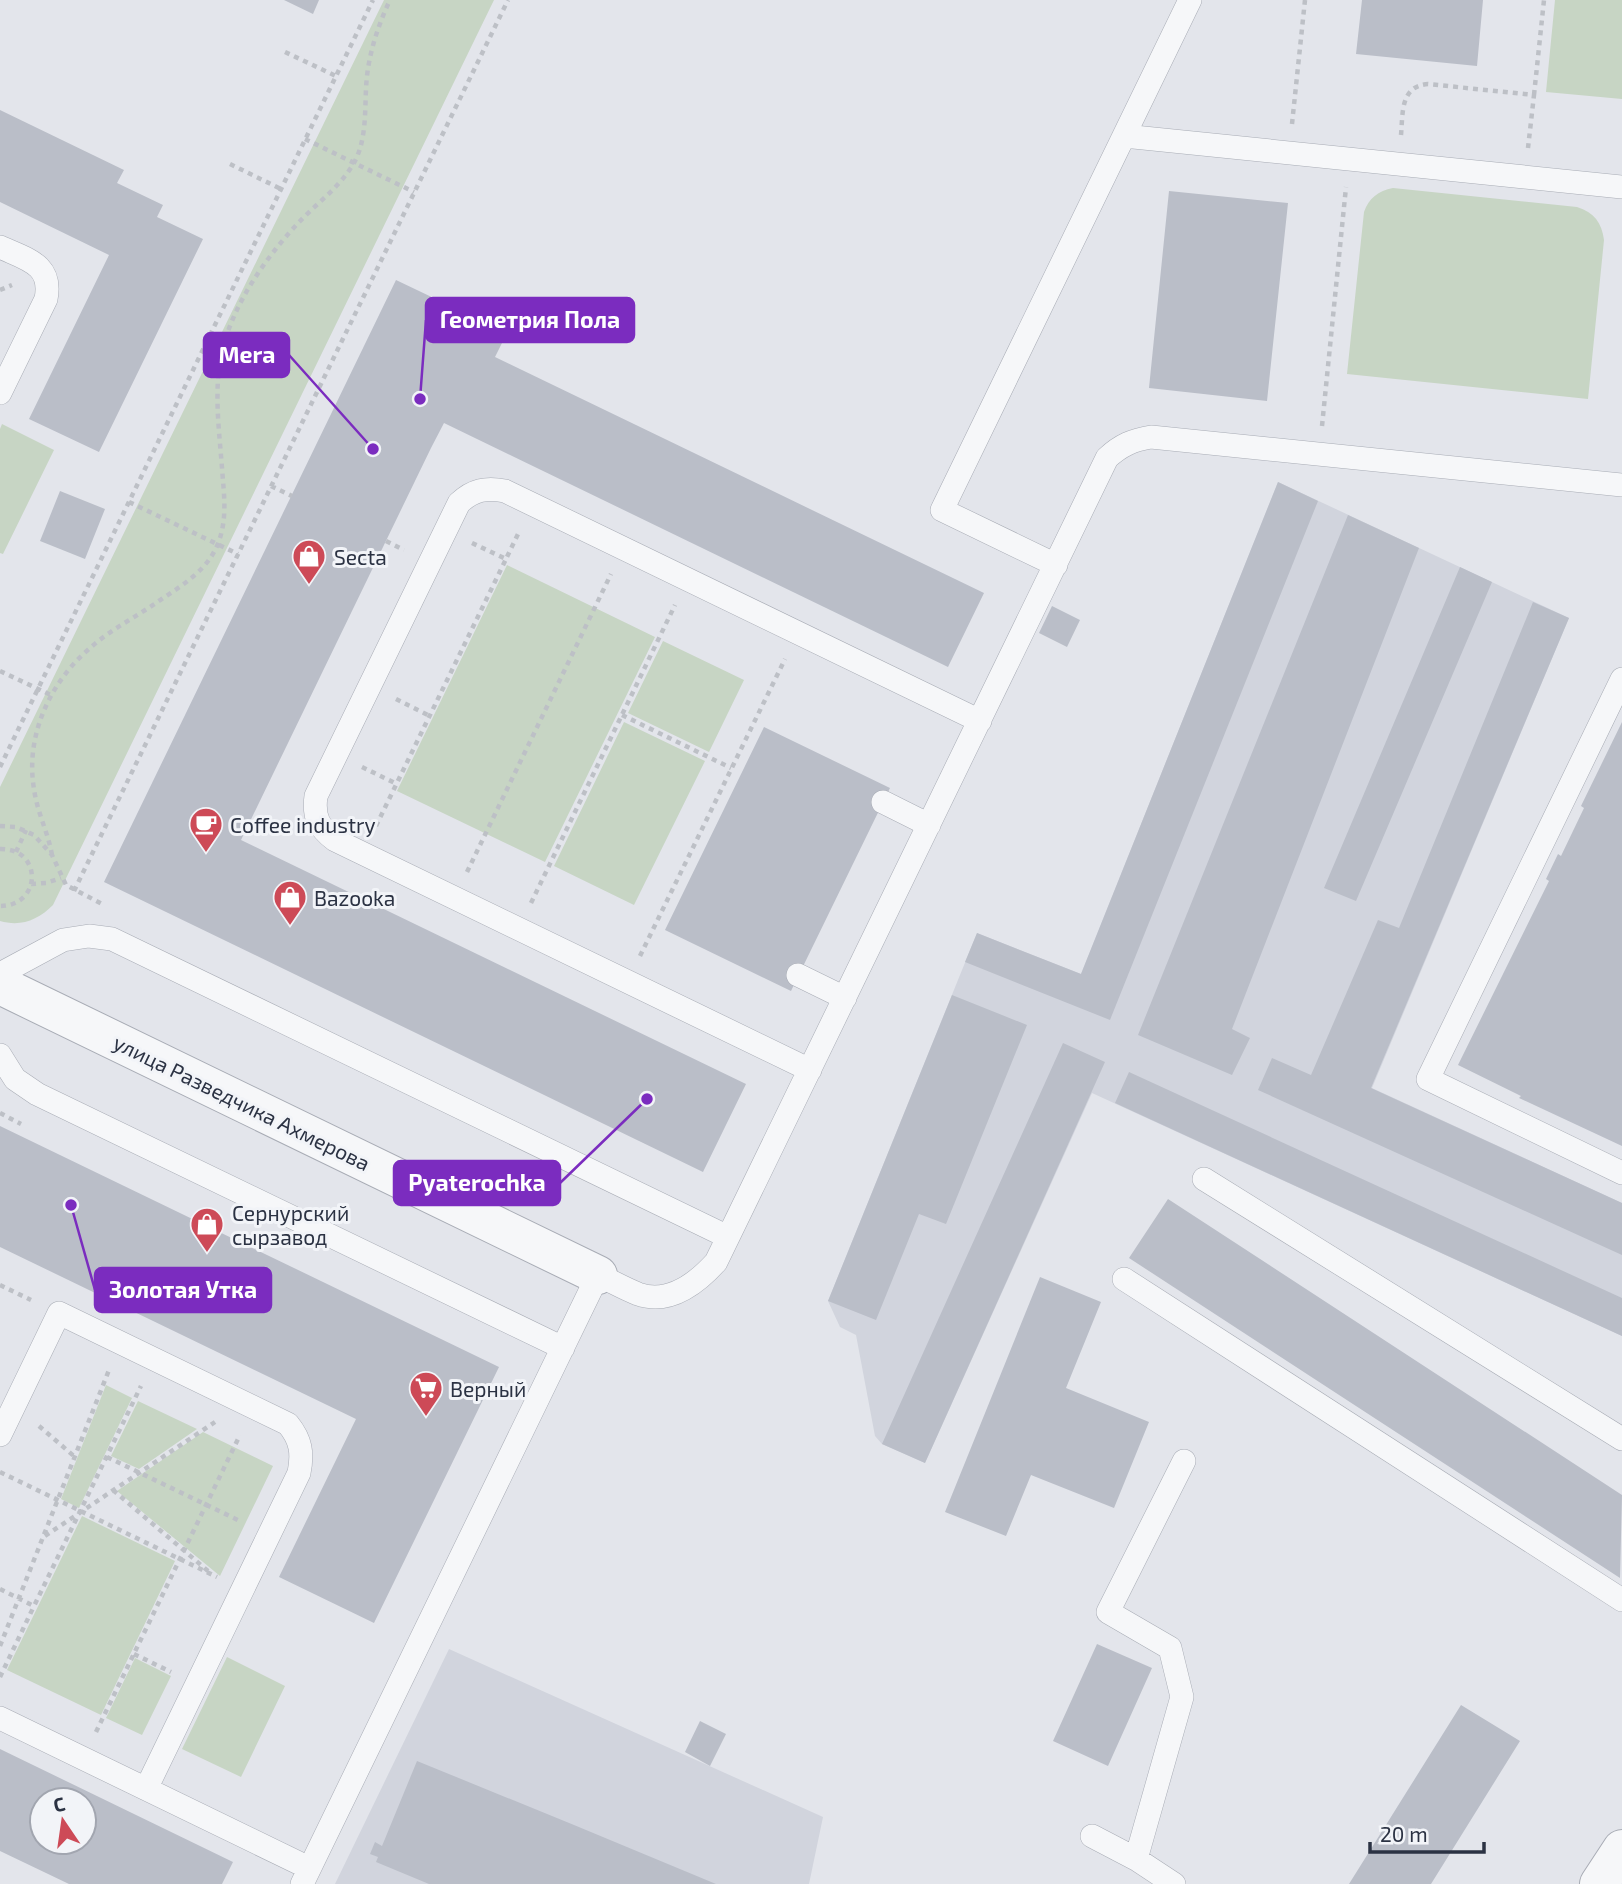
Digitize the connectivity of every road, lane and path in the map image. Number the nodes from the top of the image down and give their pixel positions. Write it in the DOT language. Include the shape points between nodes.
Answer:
graph roads {
  1 [pos="373,0"];
  2 [pos="390,0"];
  3 [pos="508,0"];
  4 [pos="1190,0"];
  5 [pos="1305,0"];
  6 [pos="1544,0"];
  7 [pos="285,52"];
  8 [pos="336,76"];
  9 [pos="1534,95"];
  10 [pos="1124,136"];
  11 [pos="305,139"];
  12 [pos="1289,153"];
  13 [pos="1349,159"];
  14 [pos="354,163"];
  15 [pos="230,164"];
  16 [pos="1398,164"];
  17 [pos="1525,177"];
  18 [pos="1622,187"];
  19 [pos="281,189"];
  20 [pos="414,192"];
  21 [pos="0,247"];
  22 [pos="0,393"];
  23 [pos="1322,429"];
  24 [pos="1622,485"];
  25 [pos="271,486"];
  26 [pos="292,496"];
  27 [pos="129,502"];
  28 [pos="533,504"];
  29 [pos="446,530"];
  30 [pos="217,545"];
  31 [pos="624,548"];
  32 [pos="238,555"];
  33 [pos="506,559"];
  34 [pos="1056,565"];
  35 [pos="688,579"];
  36 [pos="797,633"];
  37 [pos="0,671"];
  38 [pos="1622,679"];
  39 [pos="38,689"];
  40 [pos="51,695"];
  41 [pos="622,715"];
  42 [pos="980,721"];
  43 [pos="0,767"];
  44 [pos="731,768"];
  45 [pos="883,802"];
  46 [pos="929,825"];
  47 [pos="26,830"];
  48 [pos="0,849"];
  49 [pos="16,852"];
  50 [pos="363,853"];
  51 [pos="52,855"];
  52 [pos="61,878"];
  53 [pos="32,884"];
  54 [pos="74,891"];
  55 [pos="454,898"];
  56 [pos="0,906"];
  57 [pos="518,929"];
  58 [pos="0,974"];
  59 [pos="799,975"];
  60 [pos="628,982"];
  61 [pos="0,985"];
  62 [pos="845,998"];
  63 [pos="0,1055"];
  64 [pos="810,1070"];
  65 [pos="1622,1173"];
  66 [pos="1204,1179"];
  67 [pos="728,1237"];
  68 [pos="598,1275"];
  69 [pos="1124,1279"];
  70 [pos="120,1343"];
  71 [pos="563,1348"];
  72 [pos="154,1360"];
  73 [pos="248,1405"];
  74 [pos="14,1406"];
  75 [pos="0,1435"];
  76 [pos="1622,1439"];
  77 [pos="75,1457"];
  78 [pos="107,1457"];
  79 [pos="1184,1461"];
  80 [pos="0,1472"];
  81 [pos="140,1472"];
  82 [pos="113,1490"];
  83 [pos="58,1500"];
  84 [pos="206,1504"];
  85 [pos="80,1511"];
  86 [pos="269,1535"];
  87 [pos="44,1536"];
  88 [pos="184,1550"];
  89 [pos="180,1559"];
  90 [pos="215,1576"];
  91 [pos="0,1589"];
  92 [pos="242,1590"];
  93 [pos="19,1598"];
  94 [pos="1622,1600"];
  95 [pos="34,1606"];
  96 [pos="0,1646"];
  97 [pos="134,1654"];
  98 [pos="0,1677"];
  99 [pos="196,1684"];
  100 [pos="0,1718"];
  101 [pos="83,1758"];
  102 [pos="146,1789"];
  103 [pos="1092,1836"];
  104 [pos="1622,1849"];
  105 [pos="1136,1859"];
  106 [pos="306,1879"];
  107 [pos="1174,1884"];
  108 [pos="1599,1884"];
  1 -- 8 [label="path"];
  2 -- 14 [label="path" via="371,57 365,126"];
  3 -- 20 [label="path"];
  4 -- 10 [label="lane"];
  5 -- 12 [label="path"];
  6 -- 9 [label="path"];
  7 -- 8 [label="path"];
  8 -- 11 [label="path"];
  9 -- 16 [label="path" via="1427,84 1413,88 1404,104"];
  9 -- 17 [label="path"];
  10 -- 12 [label="lane"];
  10 -- 34 [label="lane" via="942,510"];
  11 -- 14 [label="path"];
  11 -- 19 [label="path"];
  12 -- 13 [label="lane"];
  13 -- 16 [label="lane"];
  13 -- 23 [label="path"];
  14 -- 20 [label="path"];
  14 -- 30 [label="path" via="280,244 232,321 217,387 226,500"];
  15 -- 19 [label="path"];
  16 -- 17 [label="lane"];
  17 -- 18 [label="lane"];
  19 -- 27 [label="path"];
  20 -- 25 [label="path"];
  21 -- 22 [label="lane" via="37,265 48,289"];
  24 -- 34 [label="lane" via="1152,437 1134,440 1107,458"];
  25 -- 26 [label="path"];
  25 -- 32 [label="path"];
  27 -- 30 [label="path"];
  27 -- 39 [label="path"];
  28 -- 29 [label="lane" via="505,491 478,490 459,503"];
  28 -- 31 [label="lane"];
  28 -- 33 [label="path"];
  29 -- 33 [label="path"];
  29 -- 50 [label="lane" via="316,796 314,808 323,831"];
  30 -- 32 [label="path"];
  30 -- 40 [label="path" via="192,579 91,646"];
  31 -- 35 [label="lane"];
  31 -- 55 [label="path"];
  32 -- 54 [label="path"];
  33 -- 50 [label="path"];
  34 -- 42 [label="lane"];
  35 -- 36 [label="lane"];
  35 -- 41 [label="path"];
  36 -- 42 [label="lane"];
  36 -- 44 [label="path"];
  37 -- 39 [label="path"];
  38 -- 65 [label="lane" via="1428,1079"];
  39 -- 40 [label="path"];
  39 -- 43 [label="path"];
  40 -- 51 [label="path" via="34,741 32,772"];
  41 -- 44 [label="path"];
  41 -- 57 [label="path"];
  42 -- 46 [label="lane"];
  44 -- 60 [label="path"];
  45 -- 46 [label="lane"];
  46 -- 62 [label="lane"];
  47 -- 49 [label="path"];
  48 -- 49 [label="path"];
  49 -- 53 [label="path" via="28,861"];
  50 -- 55 [label="lane"];
  52 -- 53 [label="path"];
  53 -- 56 [label="path" via="24,898"];
  55 -- 57 [label="lane"];
  57 -- 60 [label="lane"];
  58 -- 67 [label="lane" via="62,940 112,939"];
  59 -- 62 [label="lane"];
  60 -- 64 [label="lane"];
  61 -- 68 [label="street, улица Разведчика Ахмерова"];
  62 -- 64 [label="lane"];
  63 -- 71 [label="lane" via="15,1079 37,1094"];
  64 -- 67 [label="lane"];
  66 -- 76 [label="lane"];
  67 -- 68 [label="lane" via="716,1262 701,1278 672,1294 640,1295"];
  68 -- 71 [label="lane"];
  69 -- 94 [label="lane"];
  70 -- 72 [label="lane"];
  70 -- 74 [label="lane" via="59,1313"];
  70 -- 77 [label="path"];
  71 -- 106 [label="lane"];
  72 -- 73 [label="lane"];
  72 -- 78 [label="path"];
  73 -- 81 [label="path"];
  73 -- 84 [label="path"];
  73 -- 86 [label="lane" via="288,1424 300,1444 299,1473"];
  74 -- 75 [label="lane"];
  74 -- 77 [label="path"];
  77 -- 83 [label="path"];
  78 -- 81 [label="path"];
  78 -- 85 [label="path"];
  79 -- 105 [label="lane" via="1108,1612 1170,1648 1182,1697"];
  80 -- 83 [label="path"];
  81 -- 82 [label="path"];
  81 -- 84 [label="path"];
  82 -- 85 [label="path"];
  82 -- 88 [label="path"];
  83 -- 85 [label="path"];
  83 -- 87 [label="path"];
  84 -- 86 [label="path"];
  84 -- 88 [label="path"];
  85 -- 87 [label="path"];
  85 -- 89 [label="path"];
  85 -- 95 [label="path"];
  86 -- 92 [label="lane"];
  87 -- 93 [label="path"];
  88 -- 89 [label="path"];
  88 -- 90 [label="path"];
  89 -- 90 [label="path"];
  89 -- 97 [label="path"];
  90 -- 92 [label="path"];
  91 -- 93 [label="path"];
  92 -- 99 [label="lane"];
  93 -- 95 [label="path"];
  93 -- 96 [label="path"];
  95 -- 98 [label="path"];
  97 -- 99 [label="path"];
  97 -- 101 [label="path"];
  99 -- 102 [label="lane"];
  100 -- 101 [label="lane"];
  101 -- 102 [label="lane"];
  102 -- 106 [label="lane"];
  103 -- 105 [label="lane"];
  104 -- 108 [label="street"];
  105 -- 107 [label="lane"];
}
